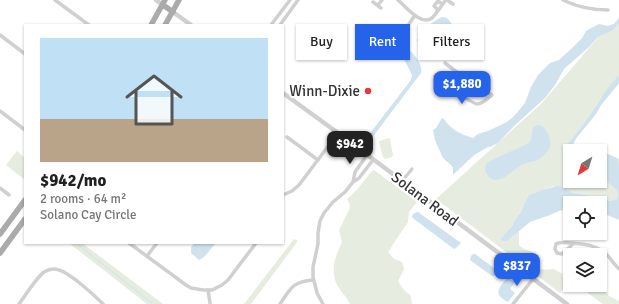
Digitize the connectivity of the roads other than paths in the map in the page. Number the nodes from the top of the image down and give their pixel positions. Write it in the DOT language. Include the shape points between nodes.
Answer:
graph roads {
  1 [pos="56,0"];
  2 [pos="156,0"];
  3 [pos="179,0"];
  4 [pos="382,0"];
  5 [pos="398,0"];
  6 [pos="447,0"];
  7 [pos="563,0"];
  8 [pos="294,1"];
  9 [pos="164,2"];
  10 [pos="373,2"];
  11 [pos="452,4"];
  12 [pos="378,5"];
  13 [pos="381,8"];
  14 [pos="608,10"];
  15 [pos="173,12"];
  16 [pos="416,15"];
  17 [pos="88,24"];
  18 [pos="152,24"];
  19 [pos="166,24"];
  20 [pos="190,24"];
  21 [pos="272,24"];
  22 [pos="281,24"];
  23 [pos="409,24"];
  24 [pos="0,35"];
  25 [pos="24,53"];
  26 [pos="445,63"];
  27 [pos="435,76"];
  28 [pos="284,94"];
  29 [pos="0,112"];
  30 [pos="24,129"];
  31 [pos="338,133"];
  32 [pos="287,137"];
  33 [pos="367,155"];
  34 [pos="318,160"];
  35 [pos="373,160"];
  36 [pos="412,169"];
  37 [pos="353,182"];
  38 [pos="402,182"];
  39 [pos="0,188"];
  40 [pos="10,195"];
  41 [pos="284,195"];
  42 [pos="24,201"];
  43 [pos="24,220"];
  44 [pos="2,232"];
  45 [pos="12,236"];
  46 [pos="574,243"];
  47 [pos="130,244"];
  48 [pos="156,244"];
  49 [pos="255,244"];
  50 [pos="0,253"];
  51 [pos="147,256"];
  52 [pos="619,269"];
  53 [pos="533,279"];
  54 [pos="313,280"];
  55 [pos="208,290"];
  56 [pos="210,303"];
  57 [pos="20,304"];
  58 [pos="103,304"];
  59 [pos="280,304"];
  60 [pos="323,304"];
  61 [pos="513,304"];
  62 [pos="567,304"];
  1 -- 17 [label="street"];
  2 -- 9 [label="street"];
  3 -- 15 [label="main road"];
  4 -- 12 [label="street"];
  5 -- 16 [label="street"];
  6 -- 11 [label="street"];
  6 -- 16 [label="street" via="430,19 420,19"];
  7 -- 14 [label="street" via="582,7"];
  8 -- 21 [label="street"];
  8 -- 22 [label="street"];
  9 -- 15 [label="main road"];
  9 -- 18 [label="main road"];
  10 -- 12 [label="street"];
  12 -- 13 [label="street"];
  15 -- 19 [label="main road"];
  15 -- 20 [label="street"];
  16 -- 23 [label="street"];
  24 -- 25 [label="street"];
  26 -- 27 [label="street" via="492,95 475,104"];
  28 -- 31 [label="street, Solana Road"];
  29 -- 30 [label="street"];
  31 -- 33 [label="street, Solana Road"];
  31 -- 34 [label="street"];
  32 -- 34 [label="street"];
  33 -- 35 [label="street, Solana Road"];
  33 -- 37 [label="street" via="355,172"];
  34 -- 41 [label="street" via="296,188"];
  35 -- 37 [label="street"];
  35 -- 38 [label="street, Solana Road"];
  36 -- 38 [label="street"];
  37 -- 54 [label="street" via="333,202 320,221"];
  38 -- 53 [label="street, Solana Road"];
  39 -- 40 [label="street"];
  42 -- 44 [label="main road"];
  43 -- 45 [label="main road"];
  44 -- 45 [label="main road"];
  45 -- 50 [label="main road"];
  46 -- 46 [label="street" via="562,254 557,253 555,249 556,244 560,242"];
  46 -- 52 [label="street" via="588,244 600,249"];
  47 -- 51 [label="street"];
  48 -- 51 [label="street"];
  49 -- 55 [label="street" via="228,280"];
  51 -- 55 [label="street" via="186,285 197,290"];
  53 -- 61 [label="street"];
  53 -- 62 [label="street, Solana Road"];
  54 -- 59 [label="street" via="296,284"];
  54 -- 60 [label="street"];
  55 -- 56 [label="street"];
  57 -- 58 [label="street" via="41,275 54,269 66,273"];
}
